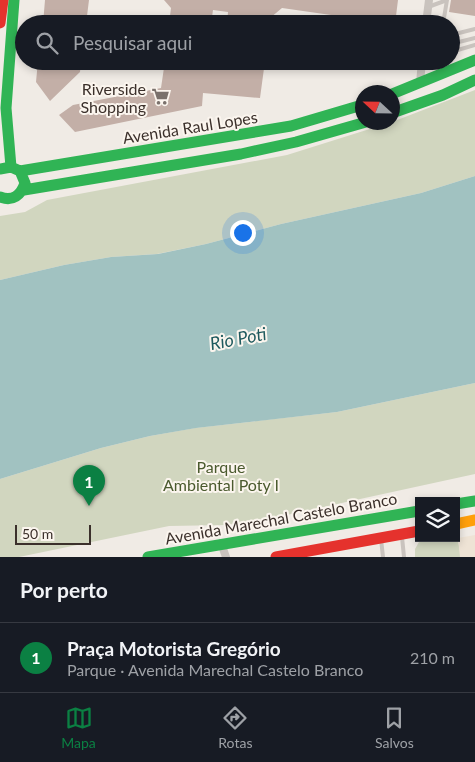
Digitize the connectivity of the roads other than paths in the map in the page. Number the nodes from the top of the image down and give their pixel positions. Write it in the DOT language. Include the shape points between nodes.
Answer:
graph roads {
  1 [pos="3,0"];
  2 [pos="14,0"];
  3 [pos="447,0"];
  4 [pos="428,4"];
  5 [pos="444,15"];
  6 [pos="0,23"];
  7 [pos="475,30"];
  8 [pos="460,33"];
  9 [pos="475,38"];
  10 [pos="460,42"];
  11 [pos="475,45"];
  12 [pos="460,49"];
  13 [pos="475,60"];
  14 [pos="460,66"];
  15 [pos="421,70"];
  16 [pos="451,70"];
  17 [pos="475,80"];
  18 [pos="420,83"];
  19 [pos="400,91"];
  20 [pos="355,107"];
  21 [pos="400,110"];
  22 [pos="355,125"];
  23 [pos="10,169"];
  24 [pos="24,190"];
  25 [pos="0,197"];
  26 [pos="475,501"];
  27 [pos="460,503"];
  28 [pos="415,512"];
  29 [pos="475,520"];
  30 [pos="460,523"];
  31 [pos="415,532"];
  32 [pos="402,534"];
  33 [pos="381,538"];
  34 [pos="221,543"];
  35 [pos="148,557"];
  36 [pos="226,557"];
  37 [pos="276,557"];
  38 [pos="383,557"];
  39 [pos="404,557"];
  1 -- 6 [label="main road"];
  2 -- 23 [label="main road" via="0,114 1,137"];
  3 -- 4 [label="lane"];
  3 -- 5 [label="lane"];
  7 -- 8 [label="lane"];
  9 -- 10 [label="lane"];
  11 -- 12 [label="lane"];
  13 -- 14 [label="main road"];
  15 -- 18 [label="street"];
  16 -- 18 [label="main road"];
  17 -- 21 [label="main road"];
  18 -- 19 [label="main road"];
  20 -- 23 [label="main road, Avenida Raul Lopes" via="291,126"];
  22 -- 24 [label="main road, Avenida Raul Lopes" via="241,154"];
  23 -- 24 [label="main road" via="24,176"];
  24 -- 25 [label="main road, Avenida Raul Lopes" via="12,199"];
  26 -- 27 [label="main road"];
  28 -- 34 [label="main road, Avenida Marechal Castelo Branco"];
  29 -- 30 [label="main road"];
  31 -- 32 [label="main road"];
  32 -- 33 [label="main road"];
  32 -- 39 [label="lane"];
  33 -- 37 [label="main road"];
  33 -- 38 [label="lane"];
  34 -- 35 [label="main road, Avenida Marechal Castelo Branco"];
  34 -- 36 [label="street"];
}
